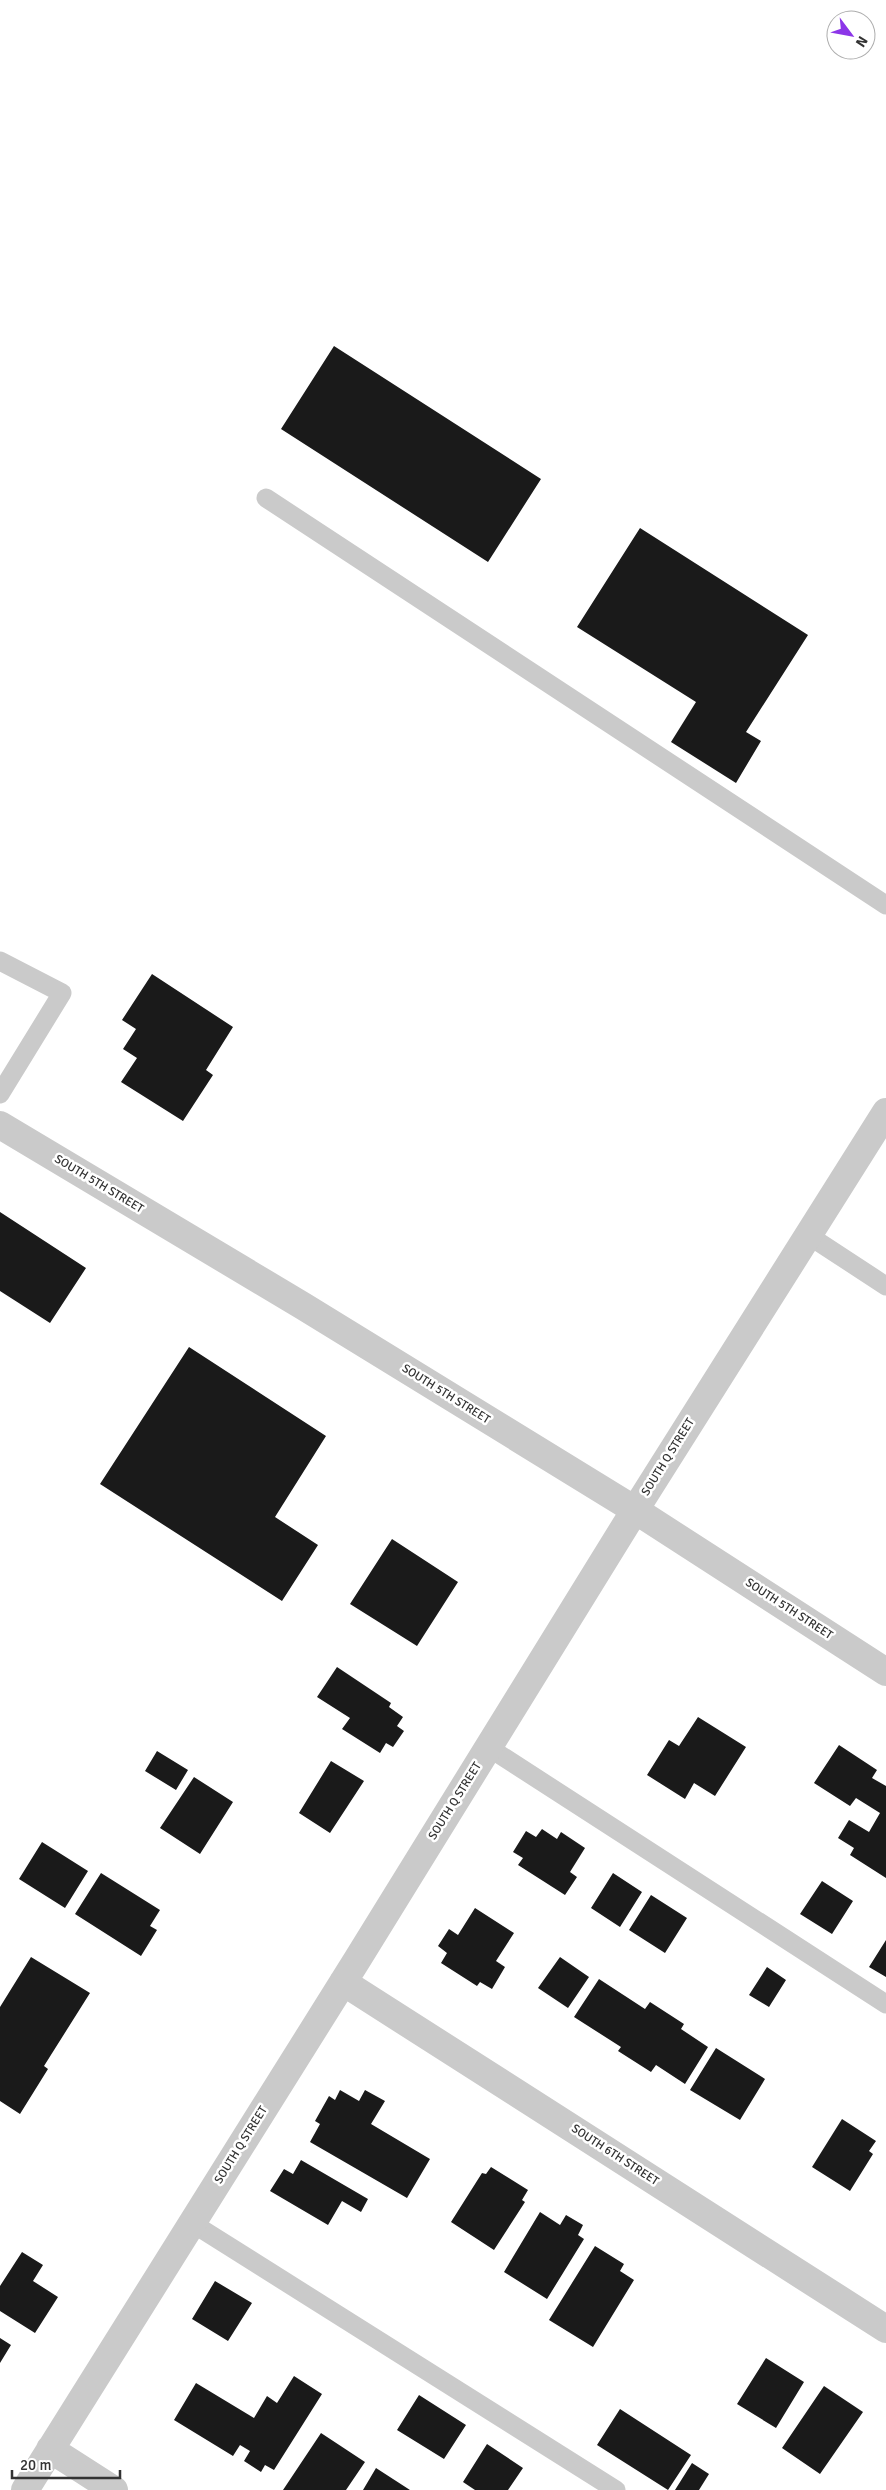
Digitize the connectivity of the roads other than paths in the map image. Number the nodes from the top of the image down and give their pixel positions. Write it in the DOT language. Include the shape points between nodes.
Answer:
graph roads {
  1 [pos="266,498"];
  2 [pos="886,906"];
  3 [pos="0,961"];
  4 [pos="0,1094"];
  5 [pos="886,1112"];
  6 [pos="0,1125"];
  7 [pos="808,1235"];
  8 [pos="886,1286"];
  9 [pos="635,1510"];
  10 [pos="886,1672"];
  11 [pos="488,1747"];
  12 [pos="343,1982"];
  13 [pos="886,2004"];
  14 [pos="192,2223"];
  15 [pos="886,2329"];
  16 [pos="50,2449"];
  17 [pos="25,2490"];
  18 [pos="114,2490"];
  19 [pos="616,2490"];
  1 -- 2 [label="lane"];
  3 -- 4 [label="lane" via="62,993"];
  5 -- 7 [label="street, SOUTH Q STREET"];
  6 -- 9 [label="street, SOUTH 5TH STREET"];
  7 -- 8 [label="lane"];
  7 -- 9 [label="street, SOUTH Q STREET"];
  9 -- 10 [label="street, SOUTH 5TH STREET"];
  9 -- 11 [label="street, SOUTH Q STREET"];
  11 -- 12 [label="street, SOUTH Q STREET"];
  11 -- 13 [label="lane"];
  12 -- 14 [label="street, SOUTH Q STREET"];
  12 -- 15 [label="street, SOUTH 6TH STREET"];
  14 -- 16 [label="street, SOUTH Q STREET"];
  14 -- 19 [label="lane"];
  16 -- 17 [label="street, SOUTH Q STREET"];
  16 -- 18 [label="street"];
}
